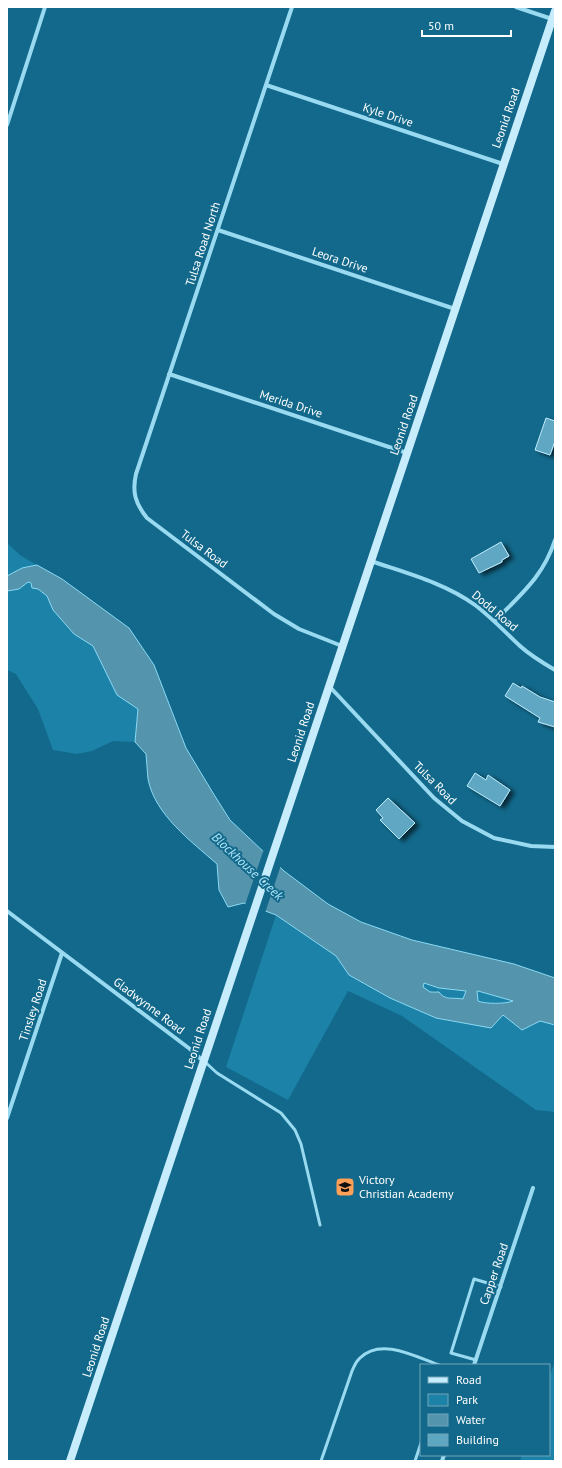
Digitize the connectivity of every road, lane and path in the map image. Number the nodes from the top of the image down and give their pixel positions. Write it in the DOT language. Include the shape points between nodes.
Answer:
graph roads {
  1 [pos="45,7"];
  2 [pos="292,7"];
  3 [pos="516,7"];
  4 [pos="554,15"];
  5 [pos="266,85"];
  6 [pos="7,125"];
  7 [pos="504,164"];
  8 [pos="218,230"];
  9 [pos="455,309"];
  10 [pos="169,374"];
  11 [pos="407,453"];
  12 [pos="133,487"];
  13 [pos="555,540"];
  14 [pos="371,562"];
  15 [pos="495,621"];
  16 [pos="342,646"];
  17 [pos="555,670"];
  18 [pos="329,686"];
  19 [pos="555,848"];
  20 [pos="7,911"];
  21 [pos="62,953"];
  22 [pos="204,1061"];
  23 [pos="7,1118"];
  24 [pos="533,1188"];
  25 [pos="320,1225"];
  26 [pos="500,1287"];
  27 [pos="475,1363"];
  28 [pos="436,1364"];
  29 [pos="420,1446"];
  30 [pos="70,1461"];
  31 [pos="321,1461"];
  32 [pos="415,1461"];
  1 -- 6 [label="street"];
  2 -- 5 [label="street, Tulsa Road North"];
  3 -- 4 [label="street"];
  4 -- 7 [label="street, Leonid Road"];
  5 -- 7 [label="street, Kyle Drive"];
  5 -- 8 [label="street, Tulsa Road North"];
  7 -- 9 [label="street, Leonid Road"];
  8 -- 9 [label="street, Leora Drive"];
  8 -- 10 [label="street, Tulsa Road North"];
  9 -- 11 [label="street, Leonid Road"];
  10 -- 11 [label="street, Merida Drive"];
  10 -- 12 [label="street, Tulsa Road North"];
  11 -- 14 [label="street, Leonid Road"];
  12 -- 16 [label="street, Tulsa Road" via="139,508 147,518 274,614 299,629"];
  13 -- 15 [label="street" via="535,581"];
  14 -- 15 [label="street, Dodd Road" via="434,583 474,604"];
  14 -- 16 [label="street, Leonid Road"];
  15 -- 17 [label="street, Dodd Road" via="520,646"];
  16 -- 18 [label="street, Leonid Road"];
  18 -- 19 [label="street, Tulsa Road" via="434,798 462,821 494,838"];
  18 -- 22 [label="street, Leonid Road"];
  20 -- 21 [label="street, Gladwynne Road"];
  21 -- 22 [label="street, Gladwynne Road"];
  21 -- 23 [label="street, Tinsley Road"];
  22 -- 25 [label="lane, Gladwynne Road" via="217,1073 281,1113 295,1130 301,1144"];
  22 -- 30 [label="street, Leonid Road"];
  24 -- 26 [label="street, Capper Road"];
  26 -- 27 [label="street, Capper Road"];
  26 -- 27 [label="lane" via="474,1279 450,1353"];
  28 -- 31 [label="lane" via="387,1348 377,1348 359,1358 352,1371"];
  29 -- 32 [label="lane"];
}
